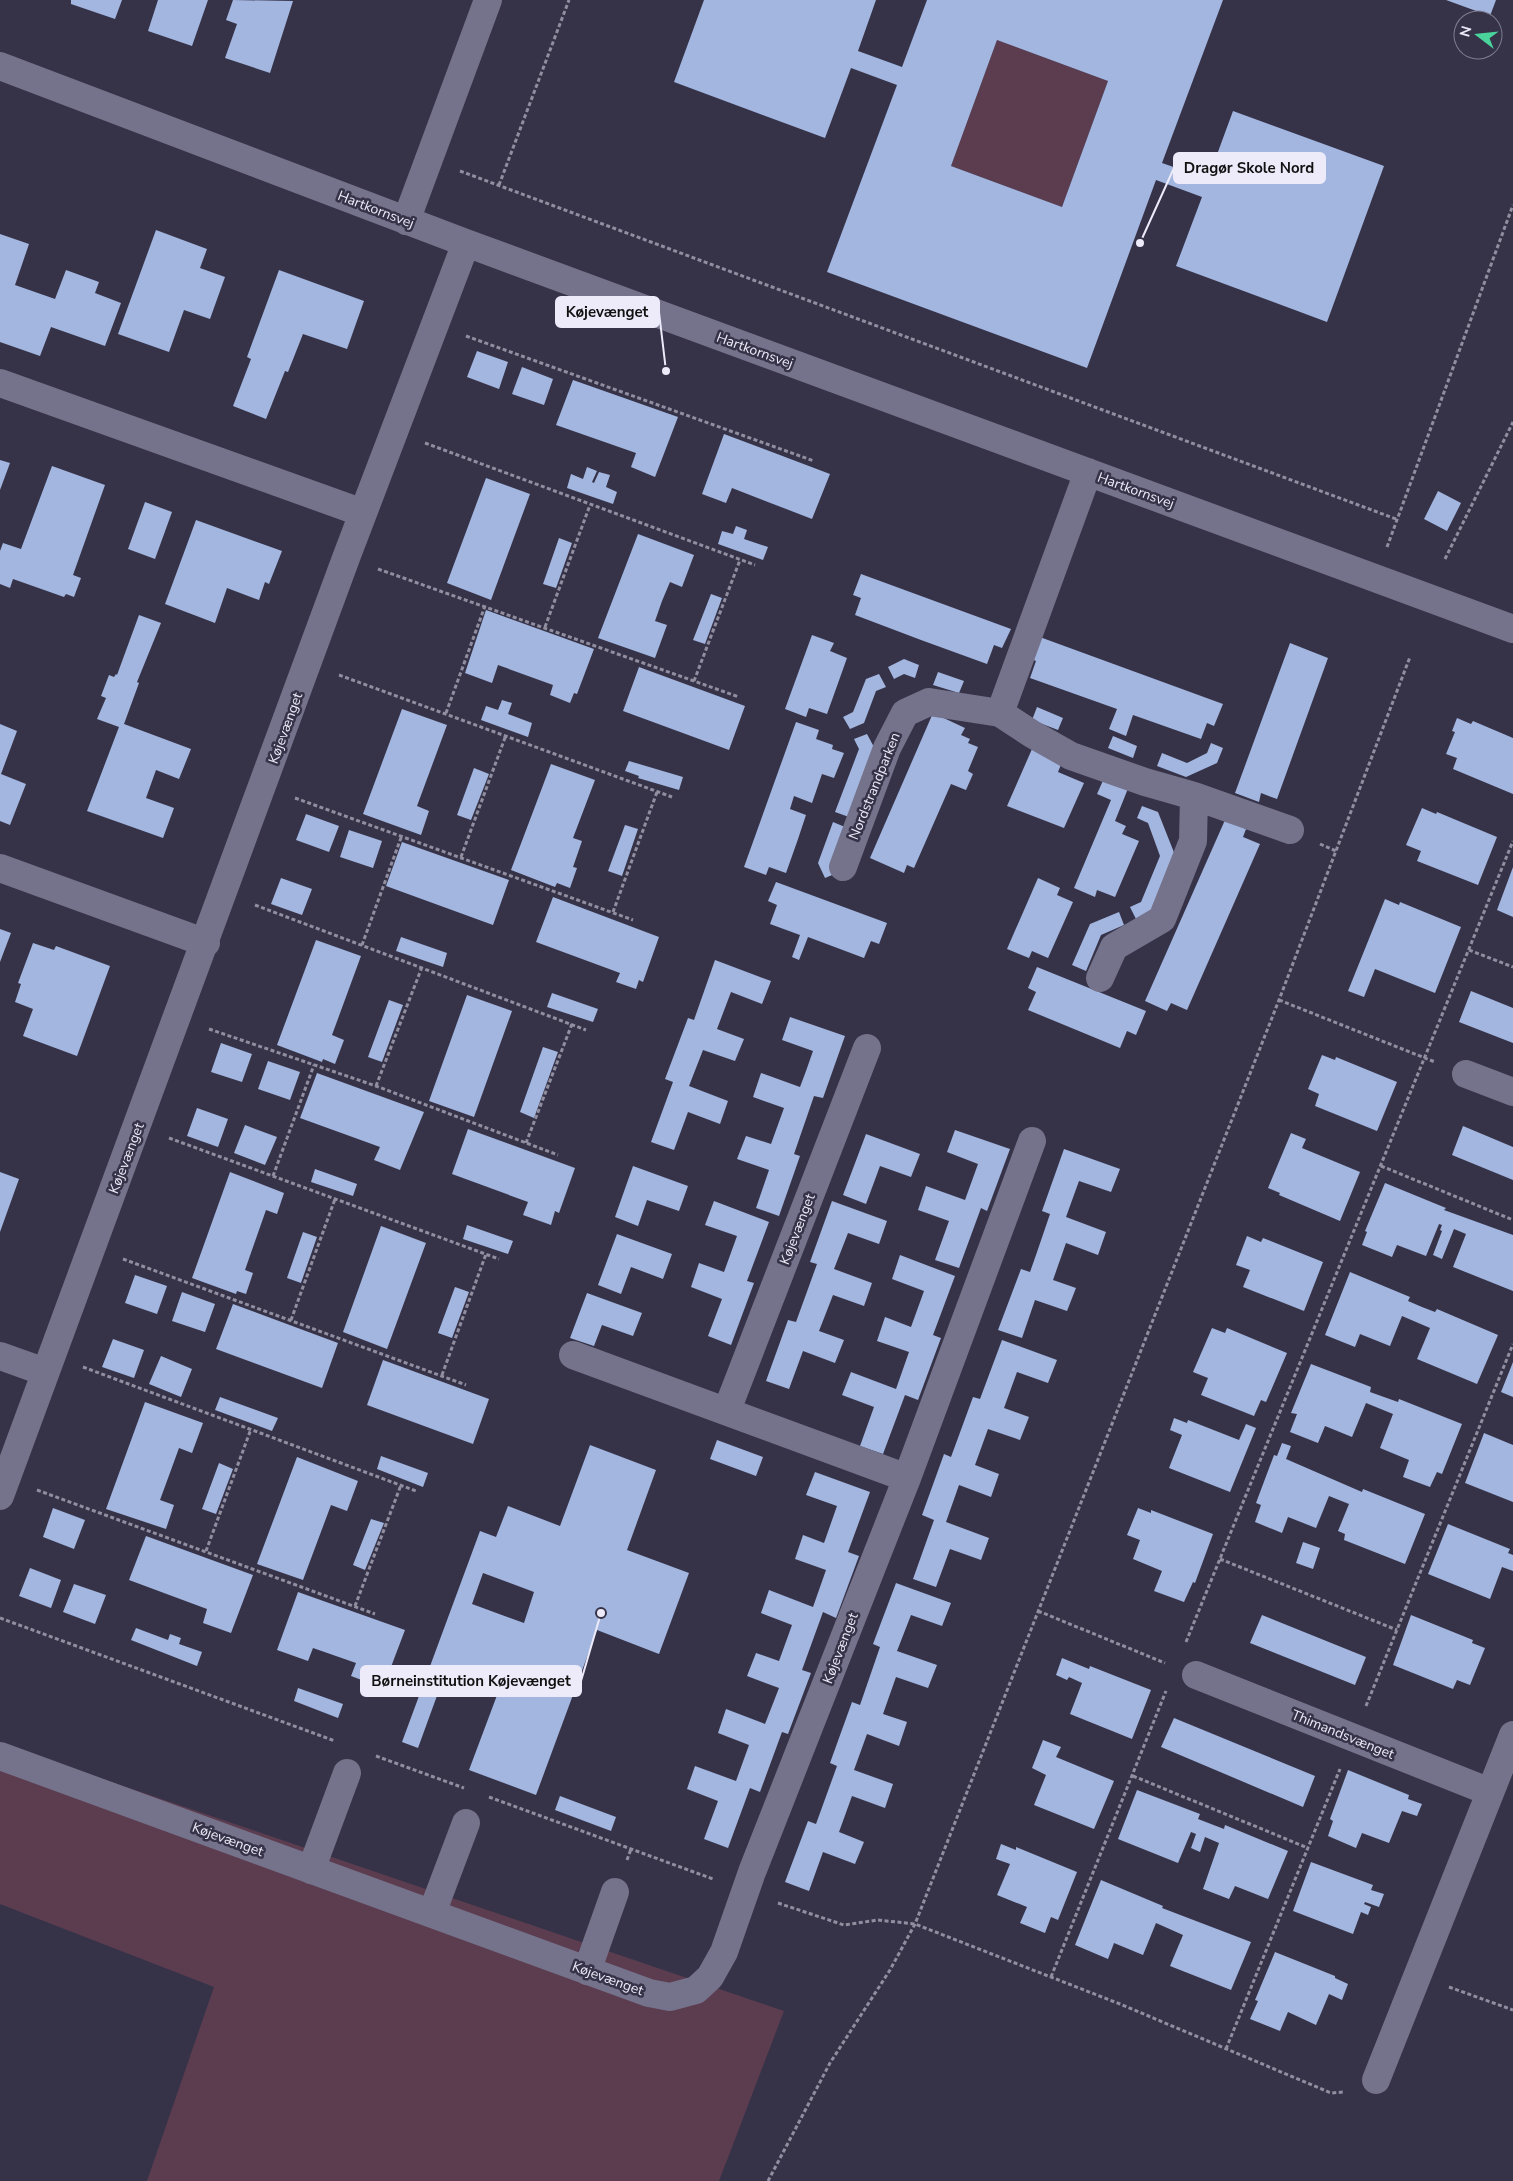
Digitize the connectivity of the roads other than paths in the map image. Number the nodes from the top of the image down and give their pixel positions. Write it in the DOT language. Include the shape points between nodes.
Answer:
graph roads {
  1 [pos="488,0"];
  2 [pos="0,66"];
  3 [pos="406,220"];
  4 [pos="466,244"];
  5 [pos="0,383"];
  6 [pos="1088,472"];
  7 [pos="363,513"];
  8 [pos="1513,629"];
  9 [pos="1000,713"];
  10 [pos="1194,796"];
  11 [pos="1290,830"];
  12 [pos="842,867"];
  13 [pos="0,868"];
  14 [pos="206,943"];
  15 [pos="1100,978"];
  16 [pos="868,1048"];
  17 [pos="1466,1074"];
  18 [pos="1513,1092"];
  19 [pos="1032,1141"];
  20 [pos="573,1354"];
  21 [pos="0,1356"];
  22 [pos="49,1364"];
  23 [pos="727,1410"];
  24 [pos="907,1478"];
  25 [pos="3,1488"];
  26 [pos="1186,1671"];
  27 [pos="1513,1735"];
  28 [pos="0,1756"];
  29 [pos="347,1774"];
  30 [pos="1490,1792"];
  31 [pos="466,1823"];
  32 [pos="310,1870"];
  33 [pos="615,1892"];
  34 [pos="432,1913"];
  35 [pos="588,1971"];
  36 [pos="1376,2080"];
  1 -- 3 [label="street"];
  2 -- 3 [label="street, Hartkornsvej"];
  3 -- 4 [label="street, Hartkornsvej"];
  4 -- 6 [label="street, Hartkornsvej"];
  4 -- 7 [label="street, Køjevænget"];
  5 -- 7 [label="street"];
  6 -- 8 [label="street, Hartkornsvej"];
  6 -- 9 [label="street"];
  7 -- 14 [label="street, Køjevænget"];
  9 -- 10 [label="street, Nordstrandparken" via="1071,756"];
  9 -- 12 [label="street, Nordstrandparken" via="929,702 905,713 887,748"];
  10 -- 11 [label="street, Nordstrandparken"];
  10 -- 15 [label="street" via="1193,841 1162,920 1114,947"];
  13 -- 14 [label="street"];
  14 -- 22 [label="street, Køjevænget"];
  16 -- 23 [label="street, Køjevænget"];
  17 -- 18 [label="street"];
  19 -- 24 [label="street, Køjevænget"];
  20 -- 23 [label="street"];
  21 -- 22 [label="street"];
  22 -- 25 [label="street, Køjevænget"];
  23 -- 24 [label="street"];
  24 -- 35 [label="street, Køjevænget" via="724,1952 710,1977 696,1990 670,1997 648,1993"];
  26 -- 30 [label="street, Thimandsvænget"];
  27 -- 30 [label="street"];
  28 -- 32 [label="street, Køjevænget"];
  29 -- 32 [label="street"];
  30 -- 36 [label="street"];
  31 -- 34 [label="street"];
  32 -- 34 [label="street, Køjevænget"];
  33 -- 35 [label="street"];
  34 -- 35 [label="street, Køjevænget"];
}
